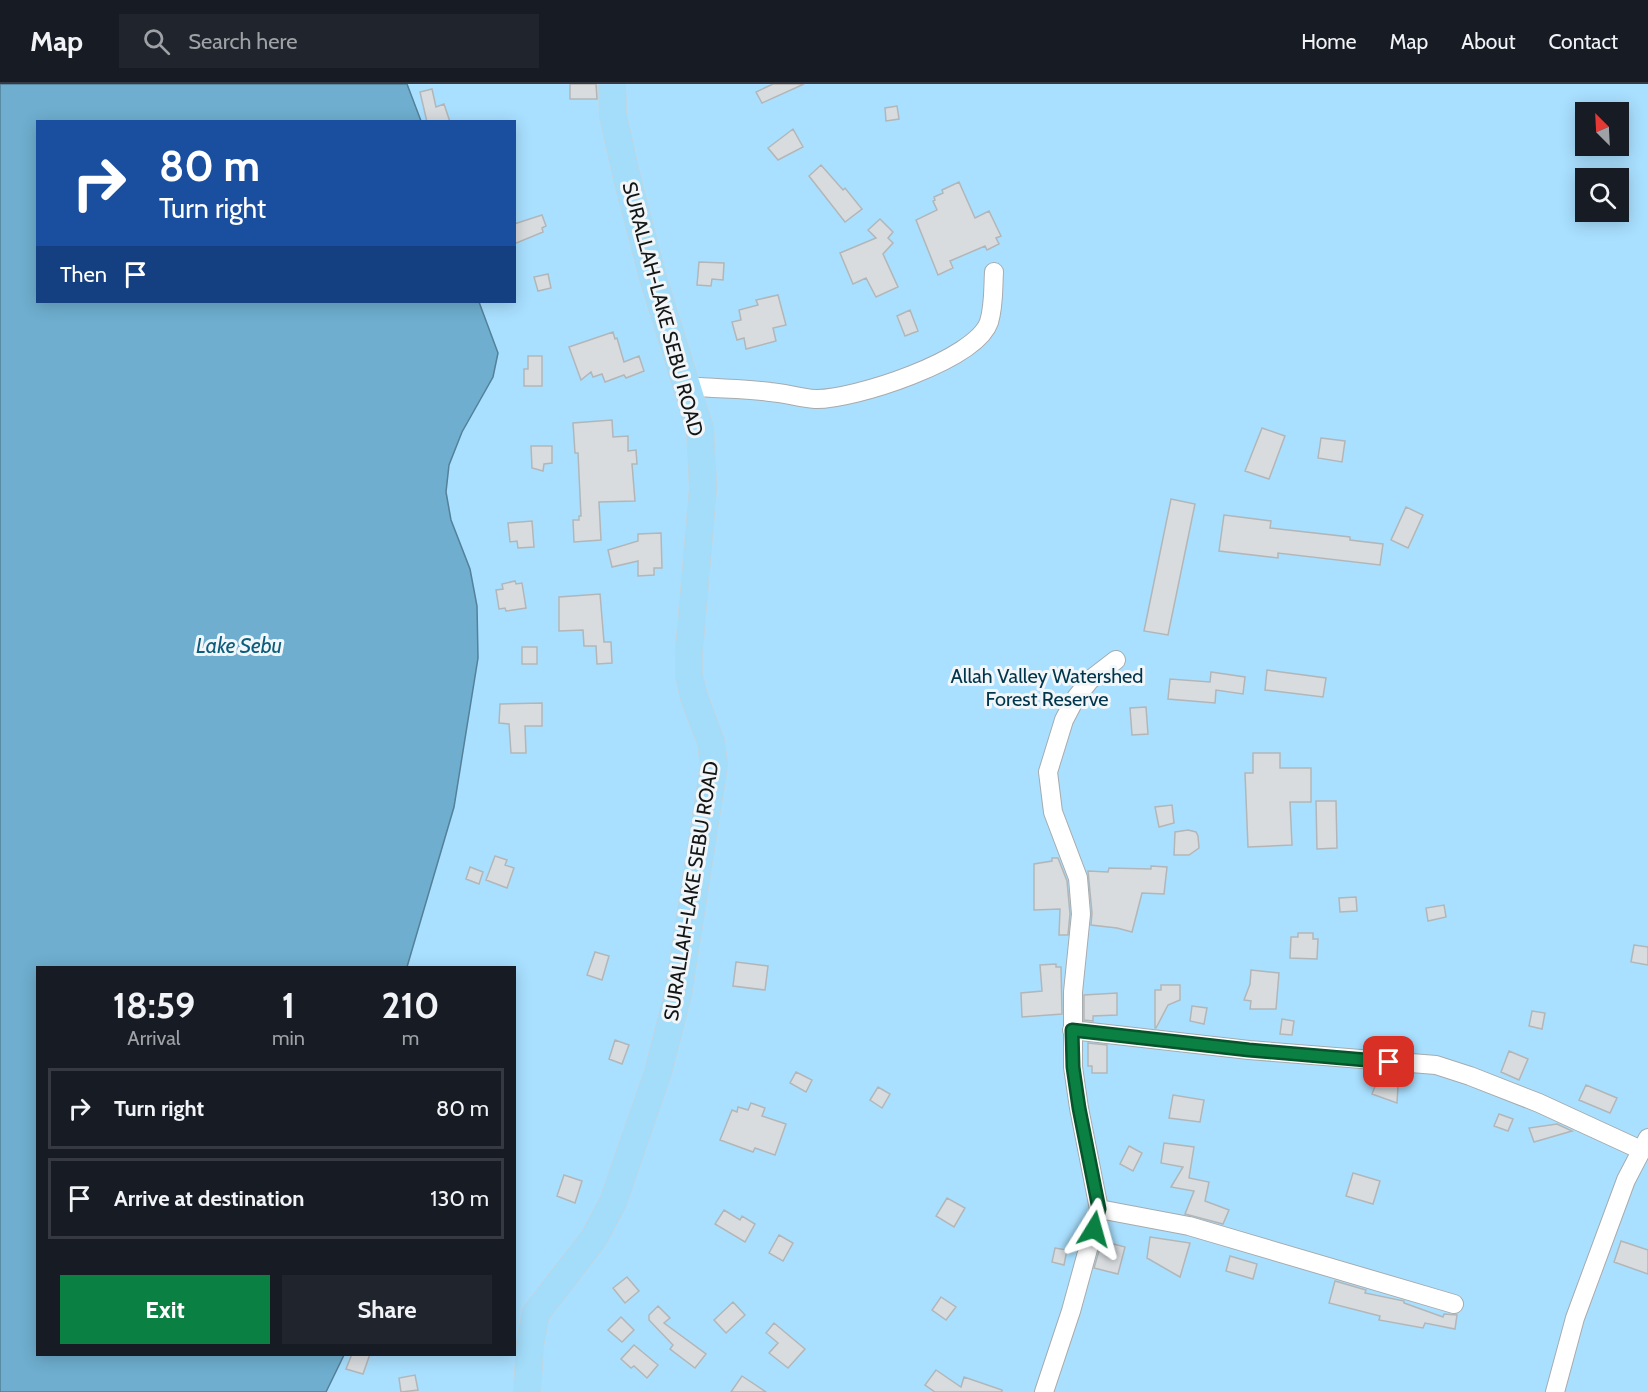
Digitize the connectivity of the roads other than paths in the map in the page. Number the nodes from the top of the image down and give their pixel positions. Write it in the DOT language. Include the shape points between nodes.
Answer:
graph roads {
  1 [pos="612,84"];
  2 [pos="994,272"];
  3 [pos="688,386"];
  4 [pos="1116,660"];
  5 [pos="1072,1030"];
  6 [pos="1644,1144"];
  7 [pos="1099,1209"];
  8 [pos="1454,1304"];
  9 [pos="527,1392"];
  10 [pos="1044,1392"];
  11 [pos="1555,1392"];
  1 -- 3 [label="main road, SURALLAH-LAKE SEBU ROAD" via="613,116 627,178 653,278"];
  2 -- 3 [label="street" via="989,323 978,339 940,363 895,380 834,398 814,399"];
  3 -- 9 [label="main road, SURALLAH-LAKE SEBU ROAD" via="700,429 703,488 689,676 711,742 714,765 678,994 658,1072 613,1202 594,1238 536,1313"];
  4 -- 5 [label="street" via="1090,680 1075,699 1064,720 1048,772 1053,812 1078,878 1081,914"];
  5 -- 6 [label="street" via="1436,1065"];
  5 -- 7 [label="street" via="1079,1108"];
  6 -- 11 [label="street" via="1626,1180 1575,1318"];
  7 -- 8 [label="street" via="1189,1226"];
  7 -- 10 [label="street"];
}
